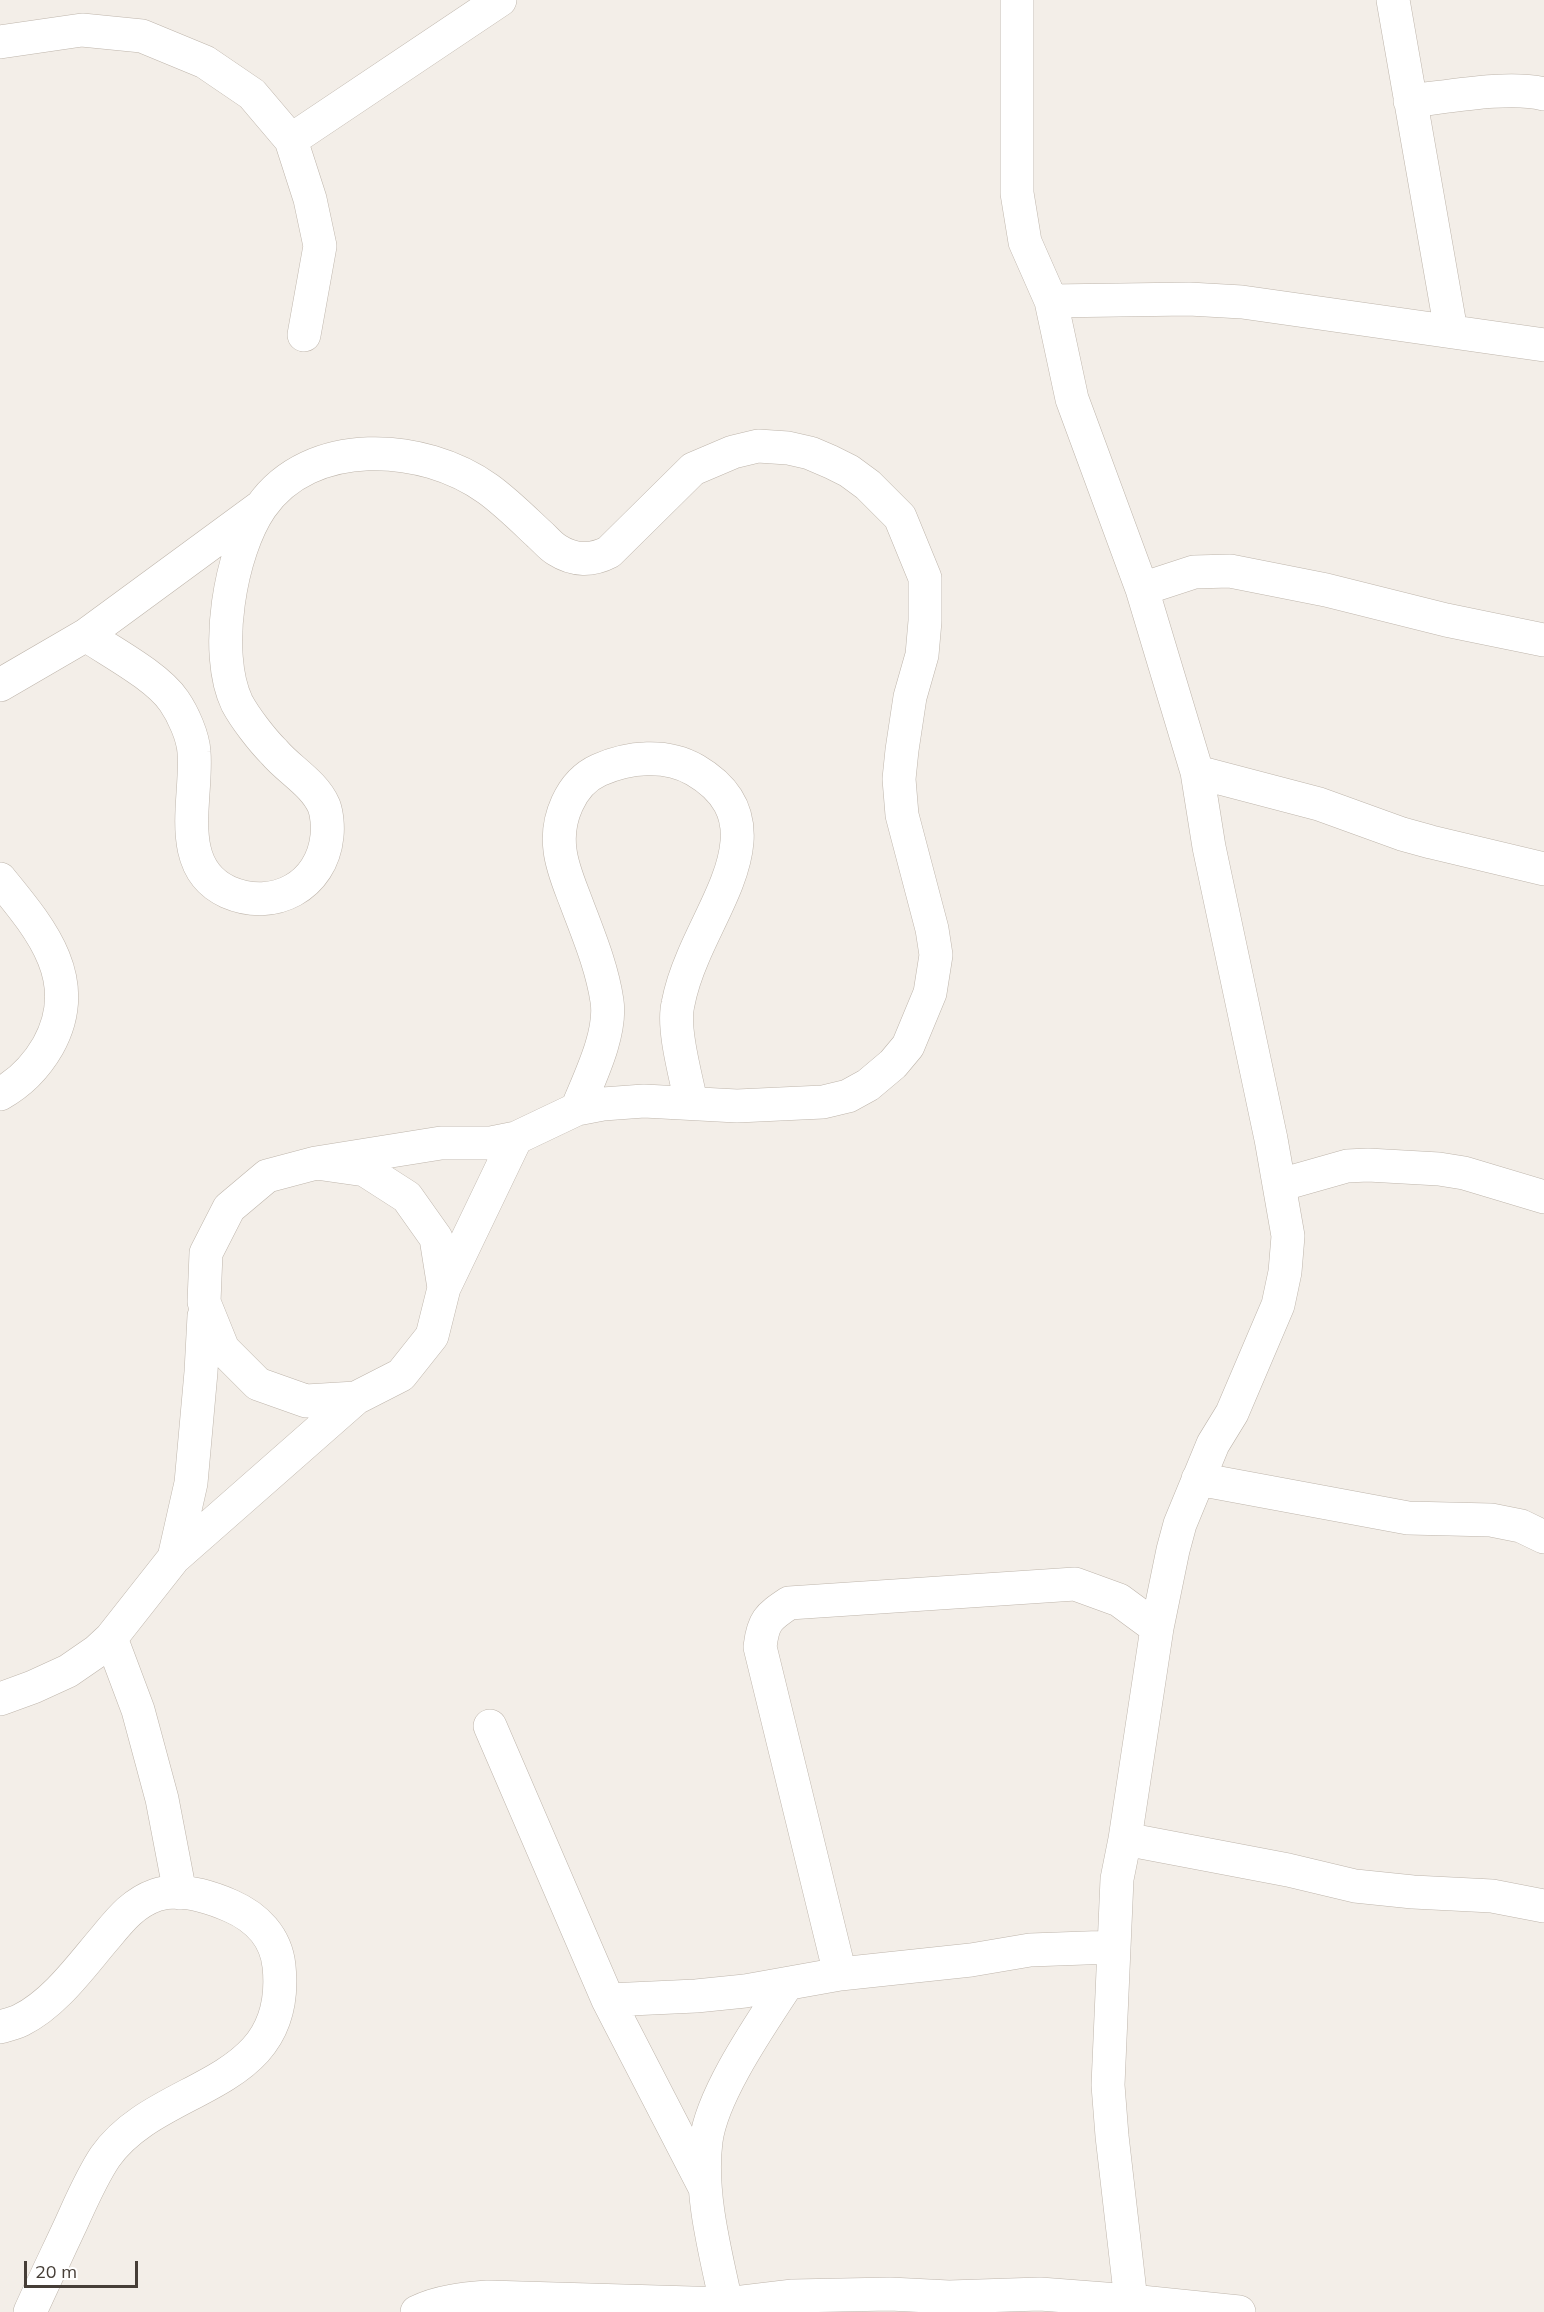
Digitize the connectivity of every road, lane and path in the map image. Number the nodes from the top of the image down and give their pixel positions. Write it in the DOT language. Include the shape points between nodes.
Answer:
graph roads {
  1 [pos="500,0"];
  2 [pos="1017,0"];
  3 [pos="1393,0"];
  4 [pos="0,42"];
  5 [pos="1544,94"];
  6 [pos="1410,101"];
  7 [pos="291,140"];
  8 [pos="1051,302"];
  9 [pos="1451,331"];
  10 [pos="304,335"];
  11 [pos="1544,345"];
  12 [pos="261,507"];
  13 [pos="1142,589"];
  14 [pos="86,635"];
  15 [pos="1544,640"];
  16 [pos="0,685"];
  17 [pos="1197,772"];
  18 [pos="1544,869"];
  19 [pos="0,879"];
  20 [pos="0,1094"];
  21 [pos="691,1102"];
  22 [pos="577,1109"];
  23 [pos="516,1138"];
  24 [pos="316,1163"];
  25 [pos="1280,1185"];
  26 [pos="1544,1197"];
  27 [pos="444,1288"];
  28 [pos="204,1302"];
  29 [pos="356,1398"];
  30 [pos="1198,1479"];
  31 [pos="1544,1537"];
  32 [pos="174,1558"];
  33 [pos="1157,1628"];
  34 [pos="111,1638"];
  35 [pos="0,1699"];
  36 [pos="490,1726"];
  37 [pos="1125,1839"];
  38 [pos="180,1893"];
  39 [pos="1544,1906"];
  40 [pos="1113,1947"];
  41 [pos="840,1974"];
  42 [pos="787,1984"];
  43 [pos="608,2000"];
  44 [pos="0,2028"];
  45 [pos="704,2186"];
  46 [pos="1131,2301"];
  47 [pos="727,2308"];
  48 [pos="30,2312"];
  49 [pos="417,2312"];
  50 [pos="1239,2312"];
  1 -- 7 [label="street"];
  2 -- 8 [label="street" via="1017,193 1025,242"];
  3 -- 6 [label="street"];
  4 -- 7 [label="street" via="82,30 142,36 206,62 252,94"];
  5 -- 6 [label="street" via="1513,91"];
  6 -- 9 [label="street"];
  7 -- 10 [label="street" via="320,246"];
  8 -- 9 [label="street" via="1242,302"];
  8 -- 13 [label="street" via="1072,399"];
  9 -- 11 [label="street"];
  12 -- 14 [label="street"];
  12 -- 14 [label="street" via="248,532 226,613 229,677 238,704 274,753 312,788 324,806 326,852 317,870 301,886 281,896 241,897 224,890 201,868 191,833 194,748 181,714 173,699 154,681"];
  12 -- 21 [label="street" via="280,485 302,469 327,459 381,454 434,463 461,474 487,488 556,550 582,560 609,552 693,469 758,446 810,453 840,466 868,485 900,517 925,578 922,655 910,697 899,779 902,815 936,955 930,993 908,1046 868,1085 848,1096 796,1104 737,1106"];
  13 -- 15 [label="street" via="1182,574 1230,571"];
  13 -- 17 [label="street"];
  14 -- 16 [label="street"];
  17 -- 18 [label="street" via="1319,804 1402,834"];
  17 -- 25 [label="street" via="1209,847"];
  19 -- 20 [label="street" via="38,926 60,974 62,993 60,1015 43,1055 25,1076"];
  21 -- 22 [label="street" via="644,1101"];
  21 -- 22 [label="street" via="677,1007 692,958 726,887 736,858 738,835 725,796 710,779 688,766 637,759 615,763 591,774 576,790 560,827 560,851 596,954 608,1003 598,1058"];
  22 -- 23 [label="street"];
  23 -- 24 [label="street" via="491,1143 441,1143"];
  23 -- 27 [label="street"];
  24 -- 27 [label="street" via="365,1170 407,1197 436,1238"];
  24 -- 28 [label="street" via="267,1176 229,1208 206,1252"];
  25 -- 26 [label="street" via="1347,1166 1368,1165 1448,1170"];
  25 -- 30 [label="street" via="1288,1236 1278,1305 1232,1413"];
  27 -- 29 [label="street" via="432,1336 401,1375"];
  28 -- 29 [label="street" via="223,1349 258,1384 306,1401"];
  28 -- 32 [label="street" via="191,1482"];
  29 -- 32 [label="street"];
  30 -- 31 [label="street" via="1408,1518 1491,1520 1521,1526"];
  30 -- 33 [label="street" via="1180,1524"];
  32 -- 34 [label="street"];
  33 -- 37 [label="street"];
  33 -- 41 [label="street" via="1119,1600 1076,1584 789,1603 769,1616 760,1647"];
  34 -- 35 [label="street" via="68,1671"];
  34 -- 38 [label="street" via="138,1710 162,1799"];
  36 -- 43 [label="street"];
  37 -- 39 [label="street" via="1355,1886 1492,1896"];
  37 -- 40 [label="street" via="1117,1879"];
  38 -- 44 [label="street" via="158,1894 137,1903 42,2007"];
  38 -- 48 [label="street" via="214,1899 249,1915 262,1927 278,1959 278,2005 267,2035 255,2052 236,2068 138,2125 105,2157"];
  40 -- 41 [label="street" via="1030,1950"];
  40 -- 46 [label="street" via="1108,2085"];
  41 -- 42 [label="street"];
  42 -- 43 [label="street" via="706,1995"];
  42 -- 45 [label="street" via="718,2102 706,2139"];
  43 -- 45 [label="street"];
  45 -- 47 [label="street"];
  46 -- 47 [label="street" via="1040,2294 890,2294 793,2296"];
  46 -- 50 [label="street"];
  47 -- 49 [label="street" via="488,2297 462,2299"];
}
